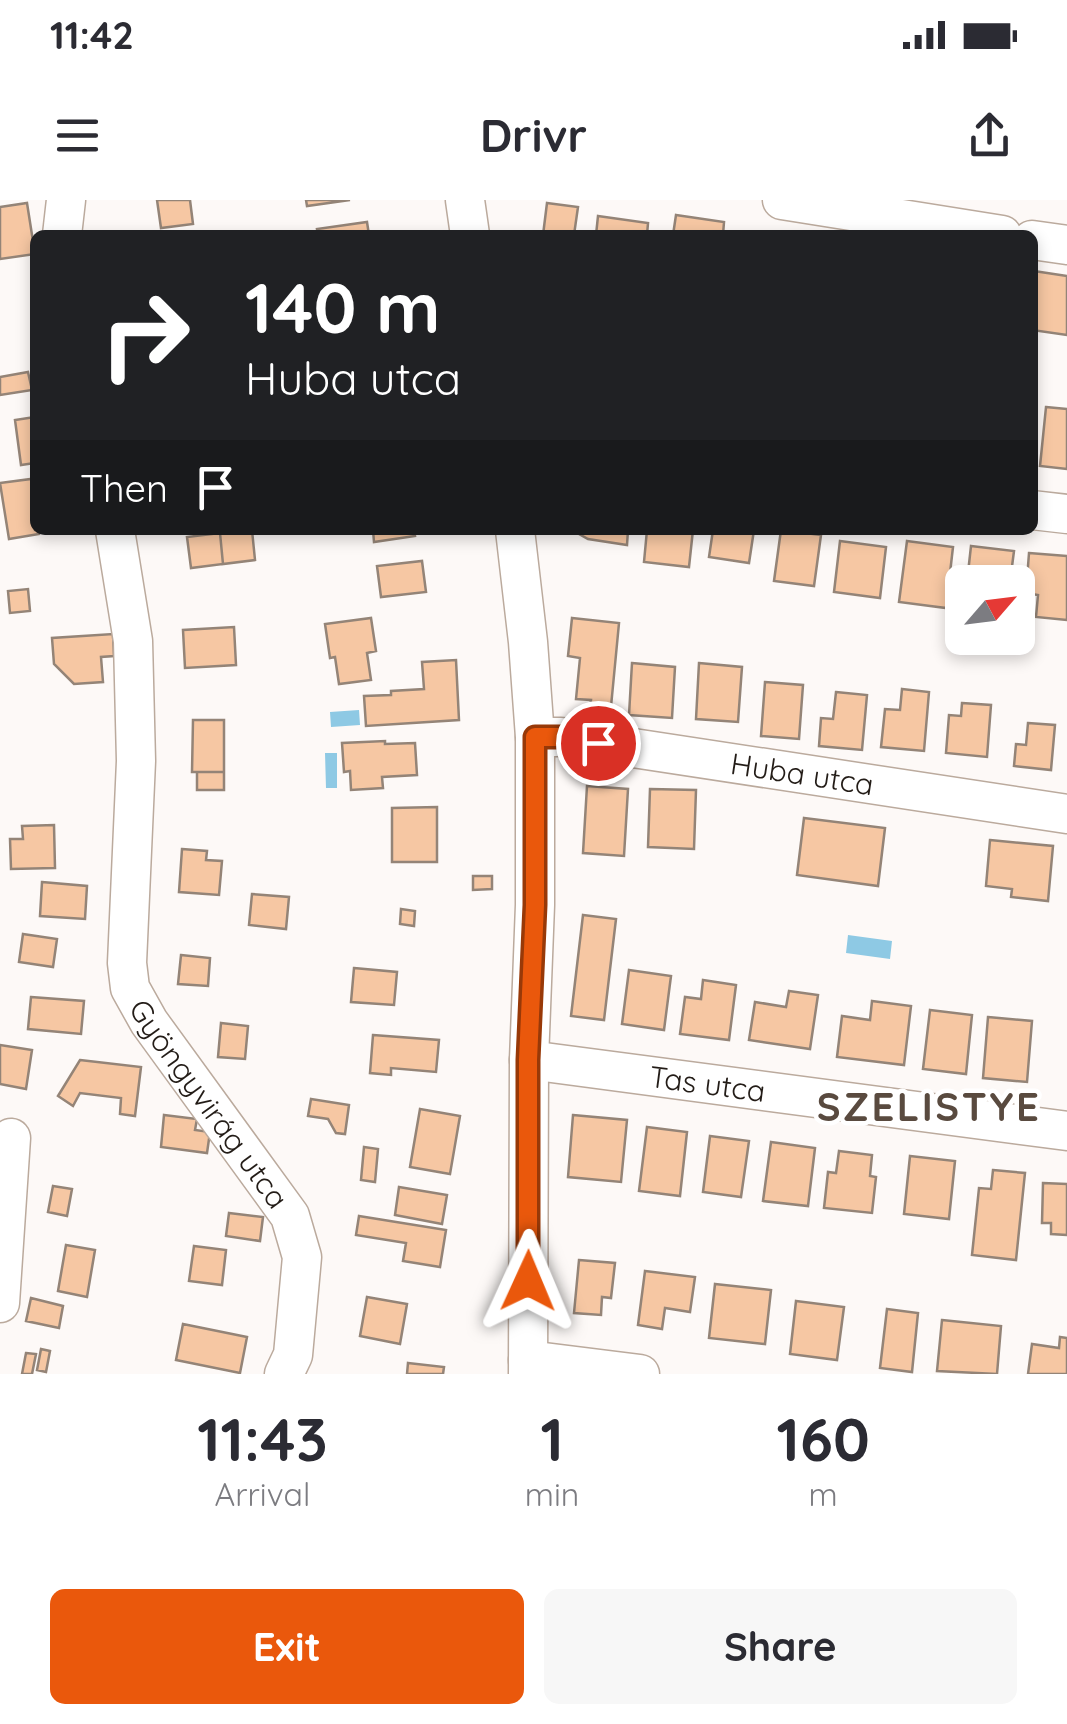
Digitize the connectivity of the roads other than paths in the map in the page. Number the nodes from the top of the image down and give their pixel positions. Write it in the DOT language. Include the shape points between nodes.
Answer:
graph roads {
  1 [pos="66,200"];
  2 [pos="464,200"];
  3 [pos="782,200"];
  4 [pos="63,230"];
  5 [pos="469,230"];
  6 [pos="971,230"];
  7 [pos="1038,241"];
  8 [pos="1067,245"];
  9 [pos="1038,511"];
  10 [pos="1067,514"];
  11 [pos="116,535"];
  12 [pos="516,535"];
  13 [pos="535,737"];
  14 [pos="1067,814"];
  15 [pos="528,1060"];
  16 [pos="1067,1131"];
  17 [pos="11,1138"];
  18 [pos="0,1303"];
  19 [pos="528,1367"];
  20 [pos="284,1374"];
  21 [pos="640,1374"];
  1 -- 4 [label="street"];
  2 -- 5 [label="street"];
  3 -- 6 [label="street"];
  7 -- 8 [label="street"];
  9 -- 10 [label="street"];
  11 -- 20 [label="street, Gyöngyvirág utca" via="133,641 130,988 290,1216 302,1257 293,1355"];
  12 -- 13 [label="street"];
  13 -- 14 [label="street, Huba utca"];
  13 -- 15 [label="street"];
  15 -- 16 [label="street, Tas utca"];
  15 -- 19 [label="street"];
  17 -- 18 [label="street"];
  19 -- 21 [label="street"];
}
